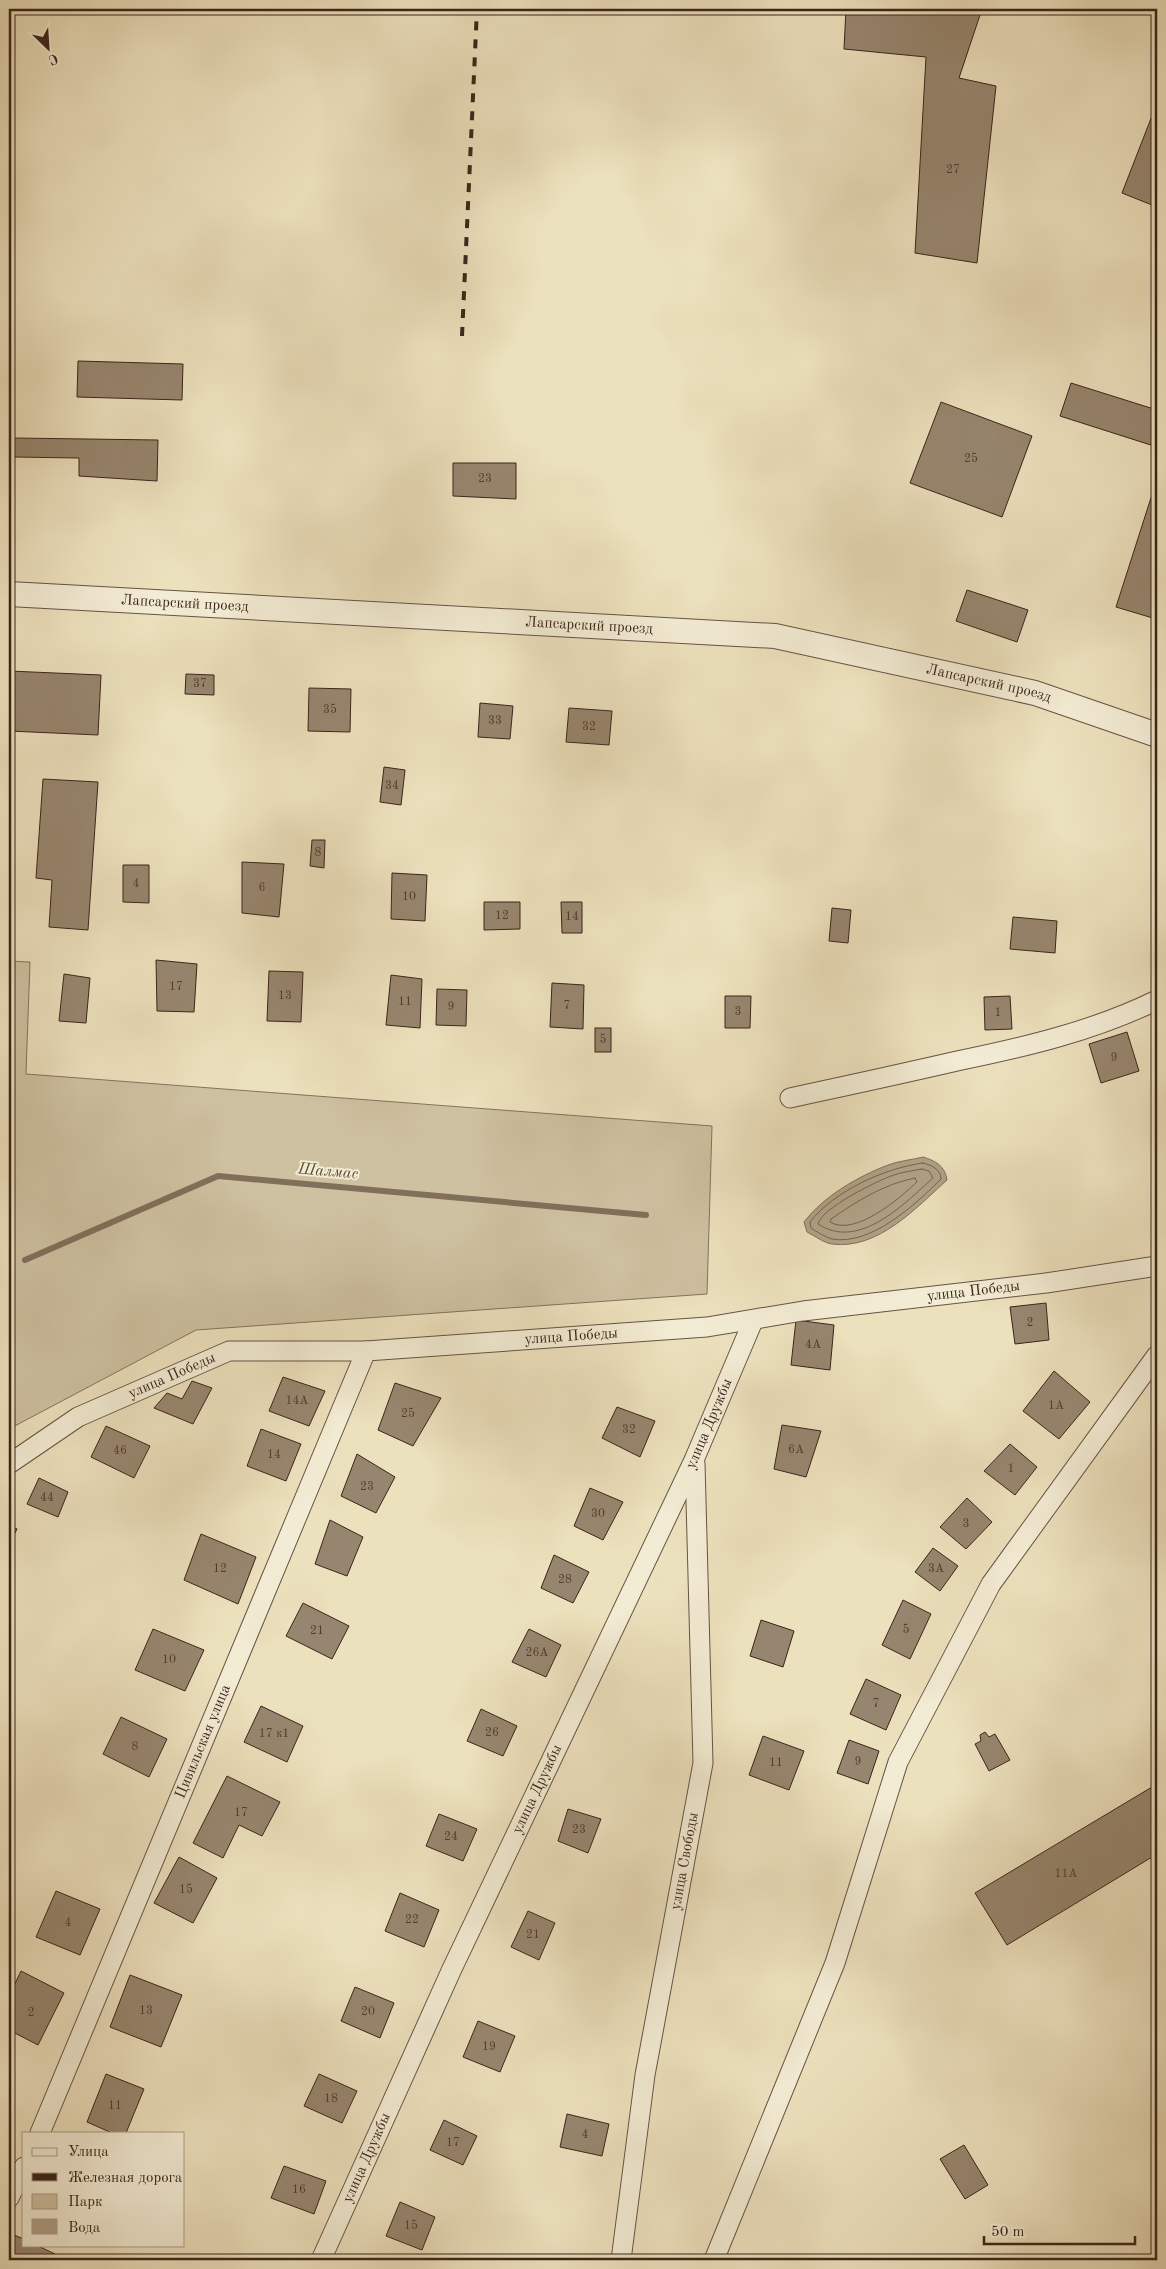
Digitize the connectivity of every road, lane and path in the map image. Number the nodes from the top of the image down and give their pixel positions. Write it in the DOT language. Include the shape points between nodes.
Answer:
graph roads {
  1 [pos="9,594"];
  2 [pos="1157,735"];
  3 [pos="1157,1000"];
  4 [pos="790,1098"];
  5 [pos="1157,1266"];
  6 [pos="753,1321"];
  7 [pos="366,1351"];
  8 [pos="1157,1355"];
  9 [pos="694,1460"];
  10 [pos="9,1464"];
  11 [pos="40,2132"];
  12 [pos="22,2171"];
  13 [pos="9,2198"];
  14 [pos="321,2260"];
  15 [pos="621,2260"];
  16 [pos="714,2260"];
  1 -- 2 [label="street, Лапсарский проезд" via="775,636 1035,693"];
  3 -- 4 [label="street" via="1070,1034 1028,1046"];
  5 -- 6 [label="street, улица Победы" via="1046,1283 803,1311"];
  6 -- 7 [label="street, улица Победы"];
  6 -- 9 [label="street, улица Дружбы"];
  7 -- 10 [label="street, улица Победы" via="228,1351 78,1417"];
  7 -- 11 [label="street, Цивильская улица"];
  8 -- 16 [label="street" via="991,1584 898,1762 834,1963"];
  9 -- 14 [label="street, улица Дружбы" via="451,1971"];
  9 -- 15 [label="street, улица Свободы" via="703,1763 644,2075"];
  12 -- 13 [label="street"];
}
